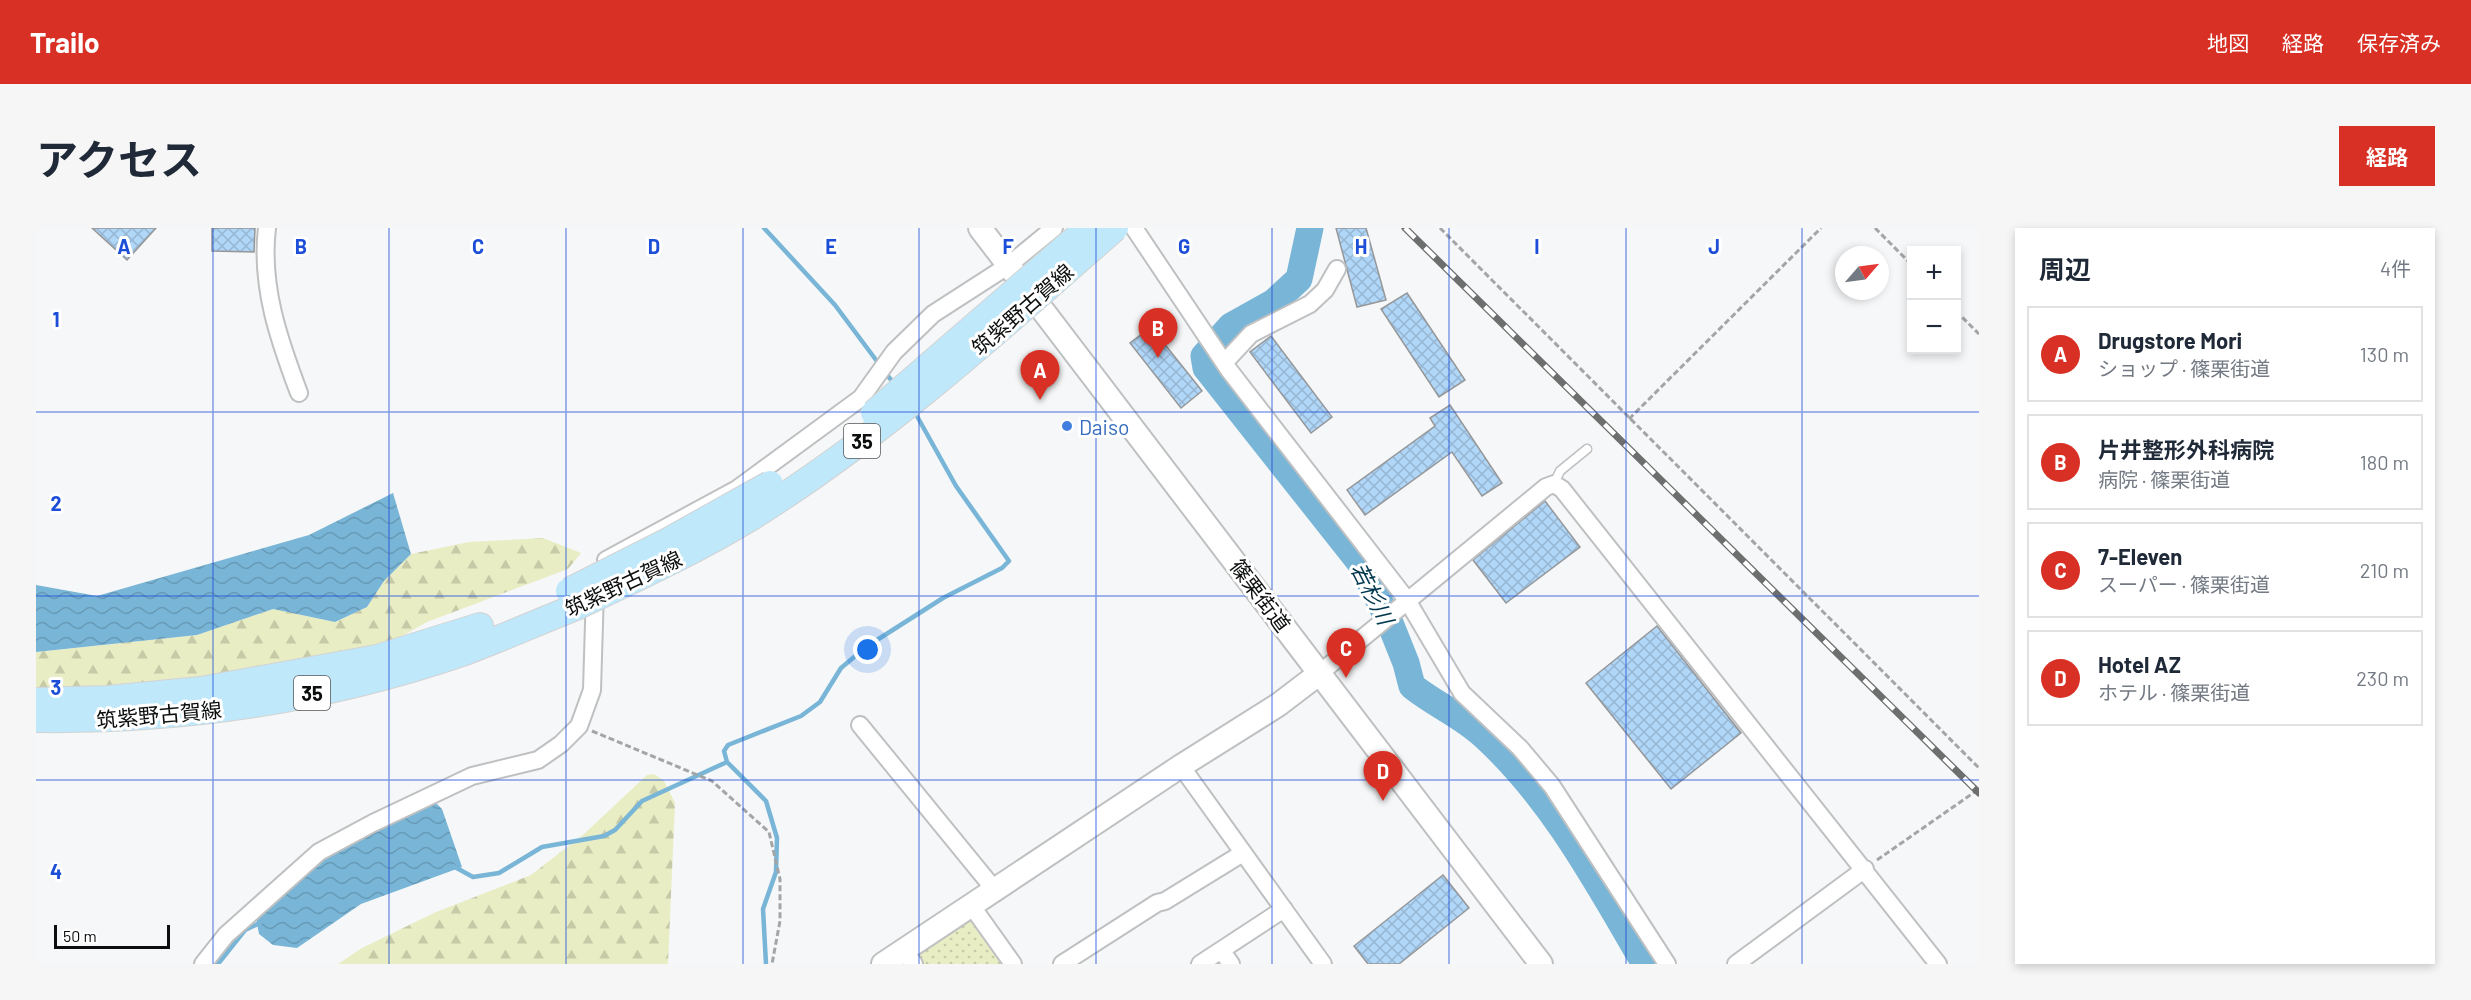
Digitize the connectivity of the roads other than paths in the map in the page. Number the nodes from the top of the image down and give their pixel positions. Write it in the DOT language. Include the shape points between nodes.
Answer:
graph roads {
  1 [pos="267,228"];
  2 [pos="980,228"];
  3 [pos="1054,228"];
  4 [pos="1088,228"];
  5 [pos="1115,228"];
  6 [pos="1134,228"];
  7 [pos="1009,265"];
  8 [pos="1337,269"];
  9 [pos="1224,363"];
  10 [pos="299,393"];
  11 [pos="1587,449"];
  12 [pos="1554,484"];
  13 [pos="572,599"];
  14 [pos="1407,600"];
  15 [pos="1320,674"];
  16 [pos="36,701"];
  17 [pos="36,719"];
  18 [pos="860,725"];
  19 [pos="1181,766"];
  20 [pos="1244,853"];
  21 [pos="1865,869"];
  22 [pos="994,889"];
  23 [pos="971,905"];
  24 [pos="1284,909"];
  25 [pos="909,957"];
  26 [pos="1227,957"];
  27 [pos="203,964"];
  28 [pos="883,964"];
  29 [pos="1013,964"];
  30 [pos="1062,964"];
  31 [pos="1200,964"];
  32 [pos="1323,964"];
  33 [pos="1541,964"];
  34 [pos="1667,964"];
  35 [pos="1736,964"];
  36 [pos="1938,964"];
  1 -- 10 [label="street" via="268,291 279,340"];
  2 -- 7 [label="main road, 篠栗街道"];
  3 -- 7 [label="street"];
  4 -- 13 [label="main road, 筑紫野古賀線 / 35, bridge" via="876,411 813,457"];
  5 -- 13 [label="main road, 筑紫野古賀線 / 35, bridge" via="934,387 823,470 677,559"];
  6 -- 9 [label="street"];
  7 -- 15 [label="main road, 篠栗街道"];
  7 -- 27 [label="street" via="933,314 894,352 861,398 737,489 607,558 596,585 592,690 579,726 561,744 538,760 472,776 319,852 226,935"];
  8 -- 9 [label="street" via="1325,290 1310,304 1251,334"];
  9 -- 14 [label="street"];
  11 -- 12 [label="lane" via="1560,471"];
  12 -- 14 [label="street"];
  12 -- 21 [label="street" via="1562,489"];
  13 -- 16 [label="main road, 筑紫野古賀線 / 35" via="377,658 201,690"];
  13 -- 17 [label="main road, 筑紫野古賀線 / 35" via="463,652 386,676 294,697 121,719"];
  14 -- 15 [label="street"];
  14 -- 34 [label="street" via="1461,693 1520,748 1552,786"];
  15 -- 19 [label="main road"];
  15 -- 33 [label="main road, 篠栗街道"];
  18 -- 22 [label="street"];
  19 -- 20 [label="street"];
  19 -- 22 [label="main road"];
  20 -- 24 [label="street"];
  20 -- 30 [label="street"];
  21 -- 35 [label="street"];
  21 -- 36 [label="street"];
  22 -- 23 [label="main road"];
  23 -- 25 [label="main road"];
  23 -- 29 [label="street"];
  24 -- 26 [label="street"];
  24 -- 32 [label="street"];
  25 -- 28 [label="main road"];
  26 -- 31 [label="street"];
}
